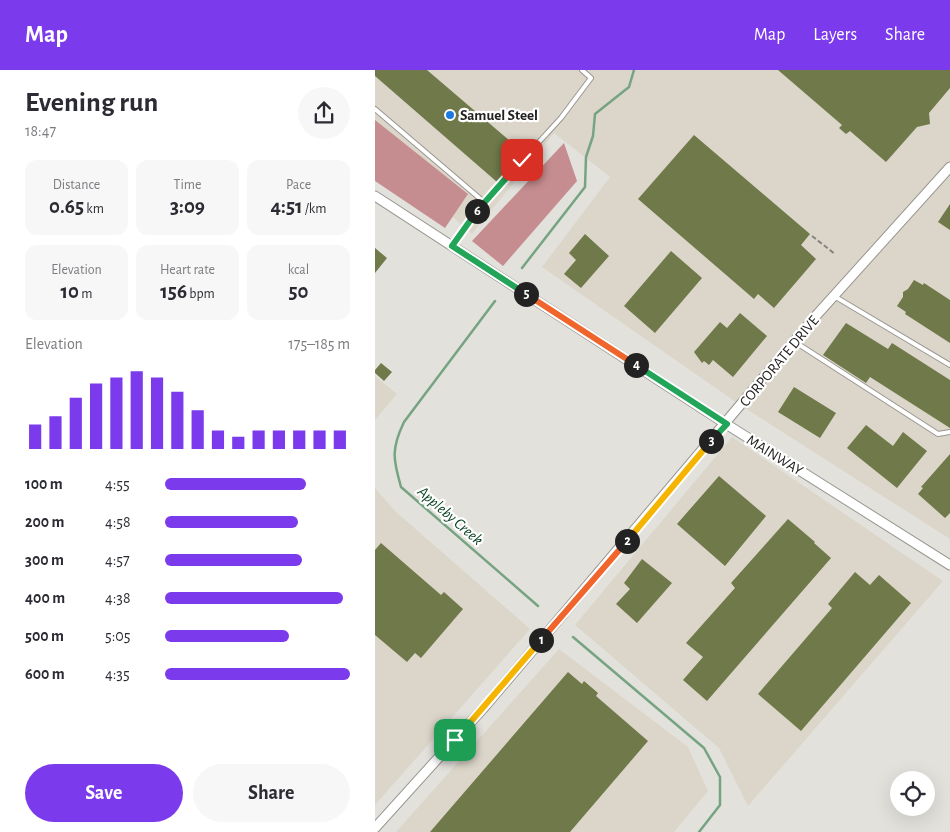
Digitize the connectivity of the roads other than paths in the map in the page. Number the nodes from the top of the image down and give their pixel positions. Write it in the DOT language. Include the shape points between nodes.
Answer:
graph roads {
  1 [pos="582,70"];
  2 [pos="375,109"];
  3 [pos="950,167"];
  4 [pos="375,196"];
  5 [pos="484,202"];
  6 [pos="452,246"];
  7 [pos="834,296"];
  8 [pos="795,342"];
  9 [pos="950,365"];
  10 [pos="727,424"];
  11 [pos="950,432"];
  12 [pos="950,565"];
  13 [pos="375,828"];
  1 -- 5 [label="lane" via="591,78 561,118"];
  2 -- 5 [label="lane"];
  3 -- 7 [label="street, CORPORATE DRIVE"];
  4 -- 6 [label="street, MAINWAY"];
  5 -- 6 [label="lane"];
  6 -- 10 [label="street, MAINWAY"];
  7 -- 8 [label="street, CORPORATE DRIVE"];
  7 -- 9 [label="lane"];
  8 -- 10 [label="street, CORPORATE DRIVE"];
  8 -- 11 [label="lane" via="938,434"];
  10 -- 12 [label="street, MAINWAY"];
  10 -- 13 [label="street, CORPORATE DRIVE" via="493,697"];
}
